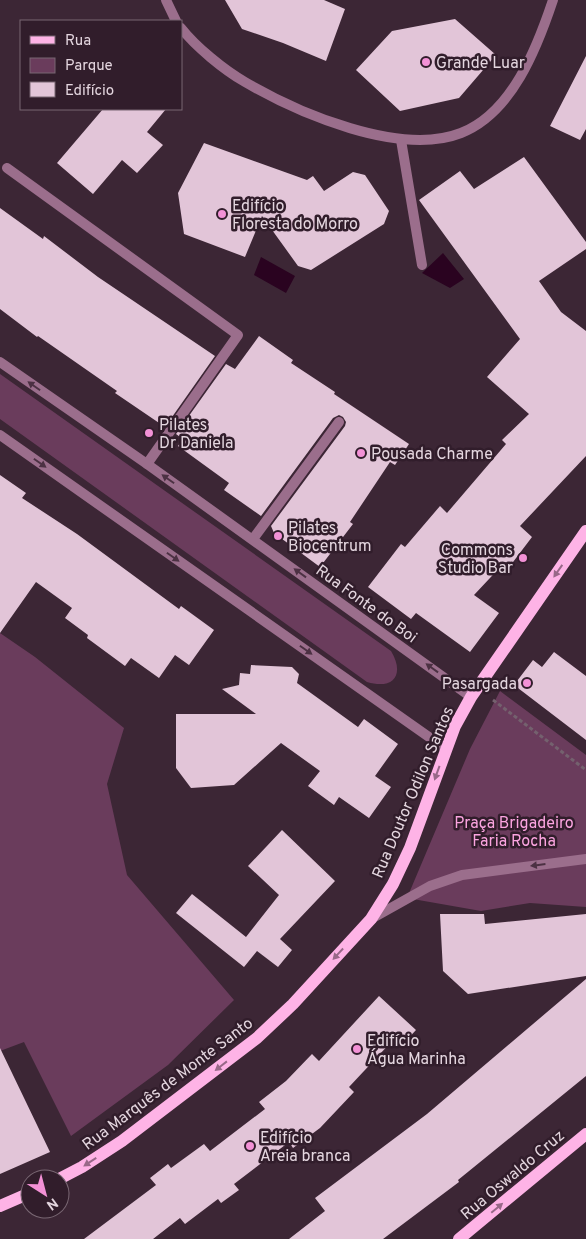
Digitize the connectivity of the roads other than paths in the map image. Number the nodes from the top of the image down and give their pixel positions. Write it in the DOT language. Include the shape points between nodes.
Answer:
graph roads {
  1 [pos="166,0"];
  2 [pos="553,0"];
  3 [pos="176,20"];
  4 [pos="182,29"];
  5 [pos="401,140"];
  6 [pos="7,168"];
  7 [pos="422,265"];
  8 [pos="0,362"];
  9 [pos="339,422"];
  10 [pos="0,435"];
  11 [pos="147,464"];
  12 [pos="586,531"];
  13 [pos="253,540"];
  14 [pos="474,692"];
  15 [pos="446,748"];
  16 [pos="586,859"];
  17 [pos="371,918"];
  18 [pos="586,1134"];
  19 [pos="70,1173"];
  20 [pos="20,1197"];
  21 [pos="0,1206"];
  22 [pos="460,1239"];
  1 -- 3 [label="street"];
  2 -- 5 [label="street" via="526,66 509,96 487,118 461,133 430,140"];
  4 -- 5 [label="street" via="243,81 275,98 326,120"];
  5 -- 7 [label="street"];
  6 -- 11 [label="street" via="238,336"];
  11 -- 8 [label="street, Rua Fonte do Boi, one-way"];
  9 -- 13 [label="street"];
  10 -- 15 [label="street, one-way"];
  13 -- 11 [label="street, Rua Fonte do Boi, one-way"];
  12 -- 14 [label="main road, Rua Doutor Odilon Santos, one-way"];
  14 -- 13 [label="street, Rua Fonte do Boi, one-way"];
  14 -- 15 [label="main road, Rua Doutor Odilon Santos"];
  15 -- 17 [label="main road, Rua Doutor Odilon Santos, one-way" via="410,848 393,884"];
  16 -- 17 [label="street, one-way" via="462,875 430,886"];
  17 -- 19 [label="main road, Rua Marquês de Monte Santo, one-way" via="293,1004 257,1038 122,1141"];
  22 -- 18 [label="main road, Rua Oswaldo Cruz, one-way"];
  20 -- 21 [label="main road"];
}
